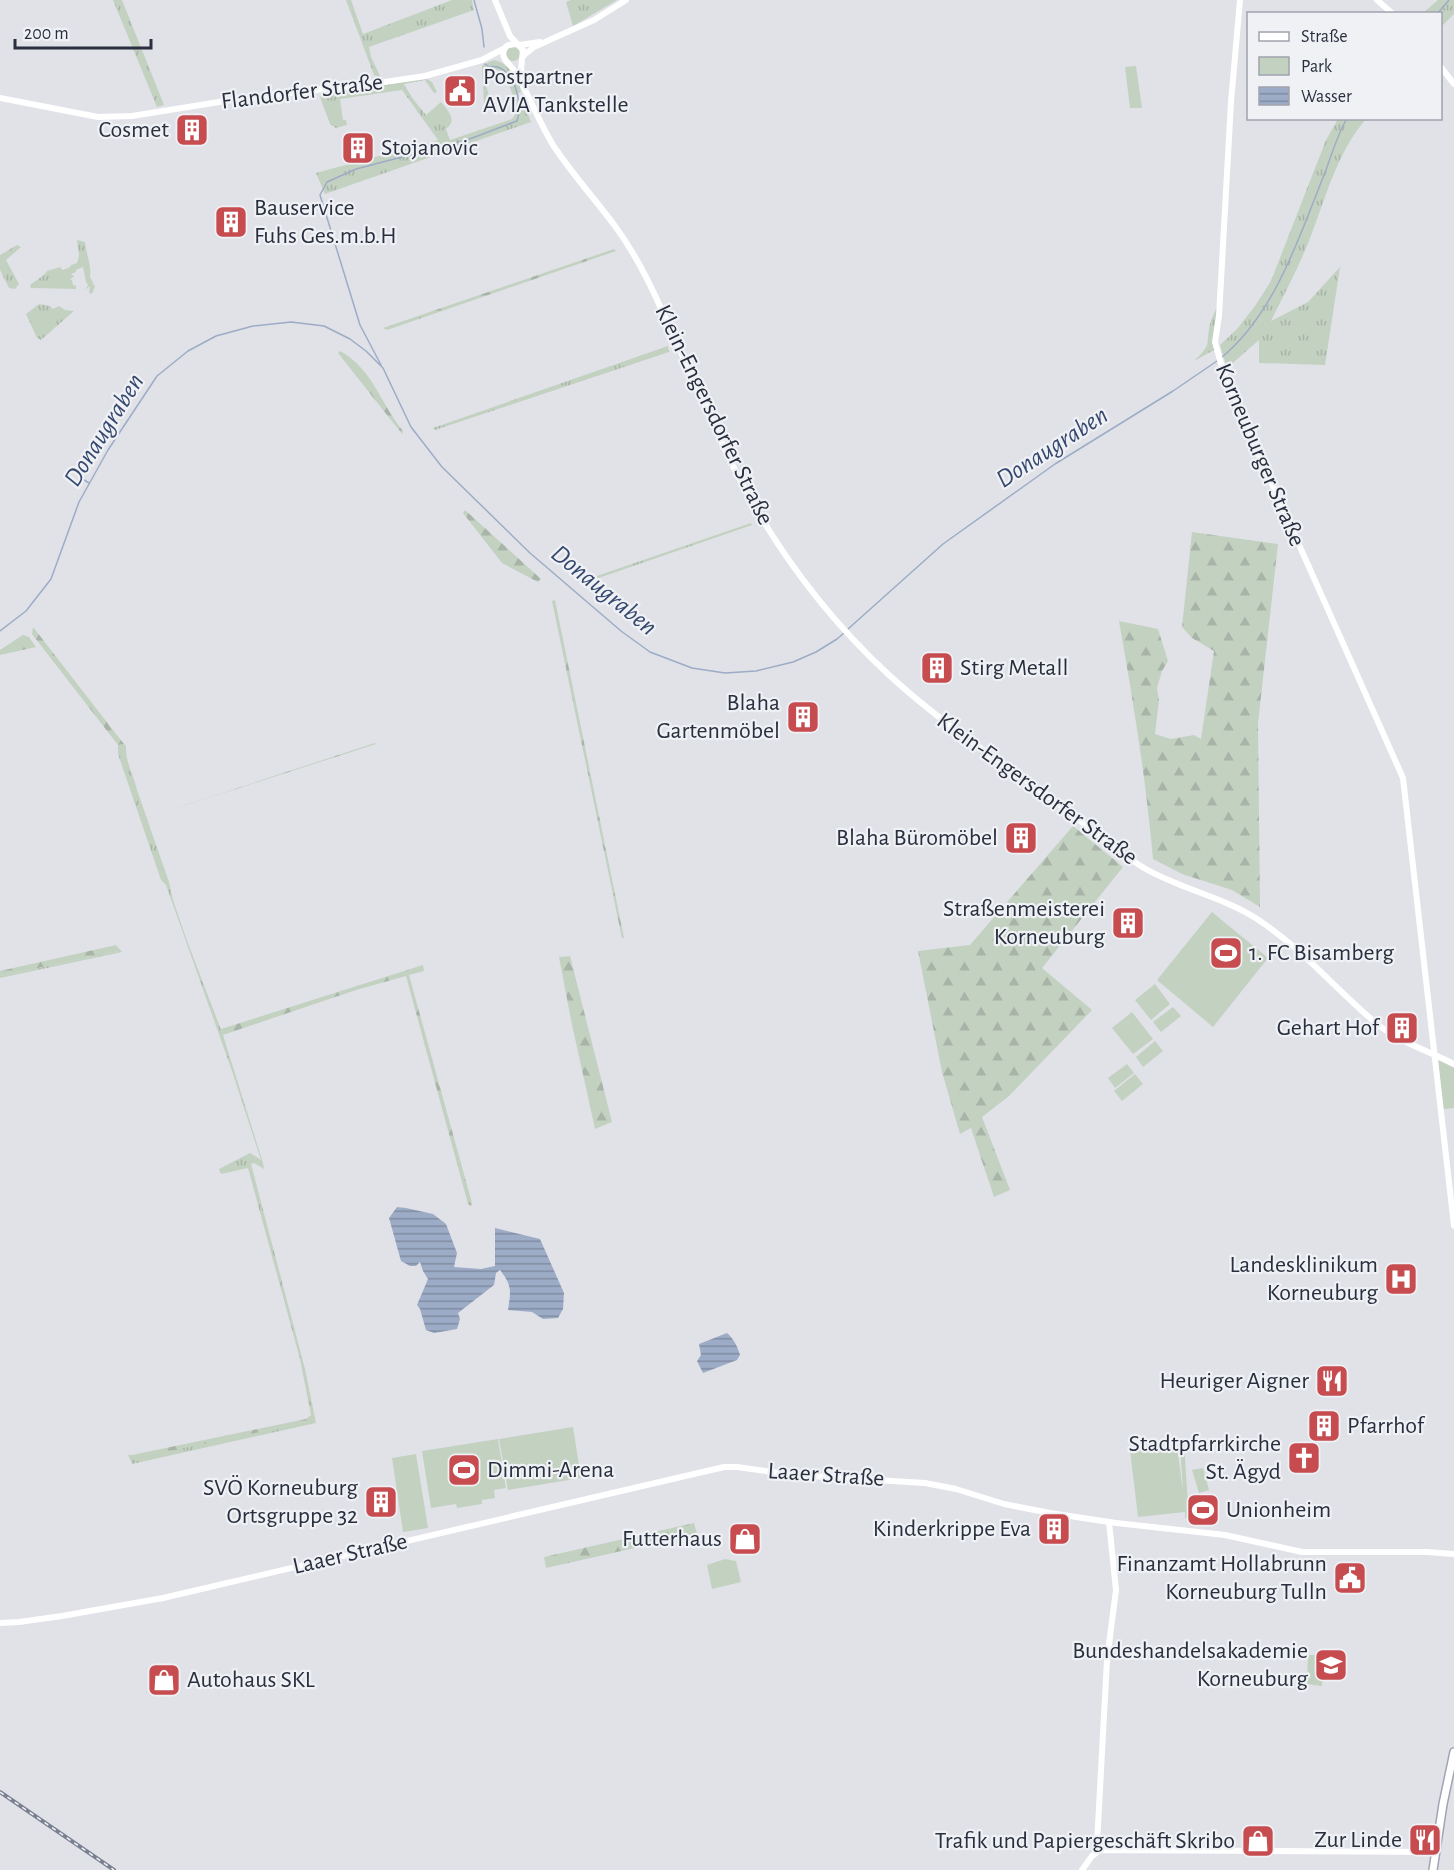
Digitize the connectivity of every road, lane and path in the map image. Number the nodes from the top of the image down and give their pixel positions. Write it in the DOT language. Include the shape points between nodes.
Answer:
graph roads {
  1 [pos="495,0"];
  2 [pos="626,0"];
  3 [pos="1240,0"];
  4 [pos="1377,0"];
  5 [pos="1391,12"];
  6 [pos="499,13"];
  7 [pos="552,39"];
  8 [pos="517,44"];
  9 [pos="505,48"];
  10 [pos="522,58"];
  11 [pos="482,60"];
  12 [pos="507,62"];
  13 [pos="1442,69"];
  14 [pos="1454,84"];
  15 [pos="525,91"];
  16 [pos="0,98"];
  17 [pos="1434,1054"];
  18 [pos="1454,1064"];
  19 [pos="1454,1226"];
  20 [pos="1109,1522"];
  21 [pos="1454,1554"];
  22 [pos="0,1623"];
  23 [pos="1454,1752"];
  24 [pos="1100,1851"];
  25 [pos="1436,1852"];
  26 [pos="1082,1870"];
  27 [pos="1433,1870"];
  1 -- 6 [label="street"];
  2 -- 7 [label="street"];
  3 -- 17 [label="street, Korneuburger Straße" via="1215,342 1259,455 1403,778"];
  4 -- 5 [label="street"];
  6 -- 8 [label="street"];
  6 -- 9 [label="street"];
  7 -- 8 [label="street"];
  7 -- 10 [label="street" via="532,48"];
  8 -- 9 [label="street"];
  8 -- 10 [label="street" via="523,50"];
  9 -- 11 [label="street, Flandorfer Straße"];
  9 -- 12 [label="street"];
  10 -- 12 [label="street" via="514,64"];
  10 -- 15 [label="street, Klein-Engersdorfer Straße"];
  11 -- 12 [label="street, Flandorfer Straße"];
  11 -- 16 [label="street, Flandorfer Straße" via="399,80 120,117 98,117"];
  12 -- 15 [label="street, Klein-Engersdorfer Straße"];
  13 -- 14 [label="street"];
  15 -- 17 [label="street, Klein-Engersdorfer Straße" via="554,146 642,268 728,456 758,512 795,569 852,638 934,713 1129,858 1165,879 1209,895 1262,922 1295,947 1378,1024"];
  17 -- 18 [label="street, Klein-Engersdorfer Straße"];
  17 -- 19 [label="street, Korneuburger Straße"];
  20 -- 21 [label="street, Laaer Straße" via="1225,1535 1302,1552"];
  20 -- 22 [label="street, Laaer Straße" via="1004,1504 925,1483 724,1467 163,1598"];
  20 -- 24 [label="street" via="1116,1590 1107,1660 1097,1844"];
  23 -- 25 [label="main road"];
  24 -- 25 [label="street"];
  24 -- 26 [label="street"];
  25 -- 27 [label="main road"];
}
